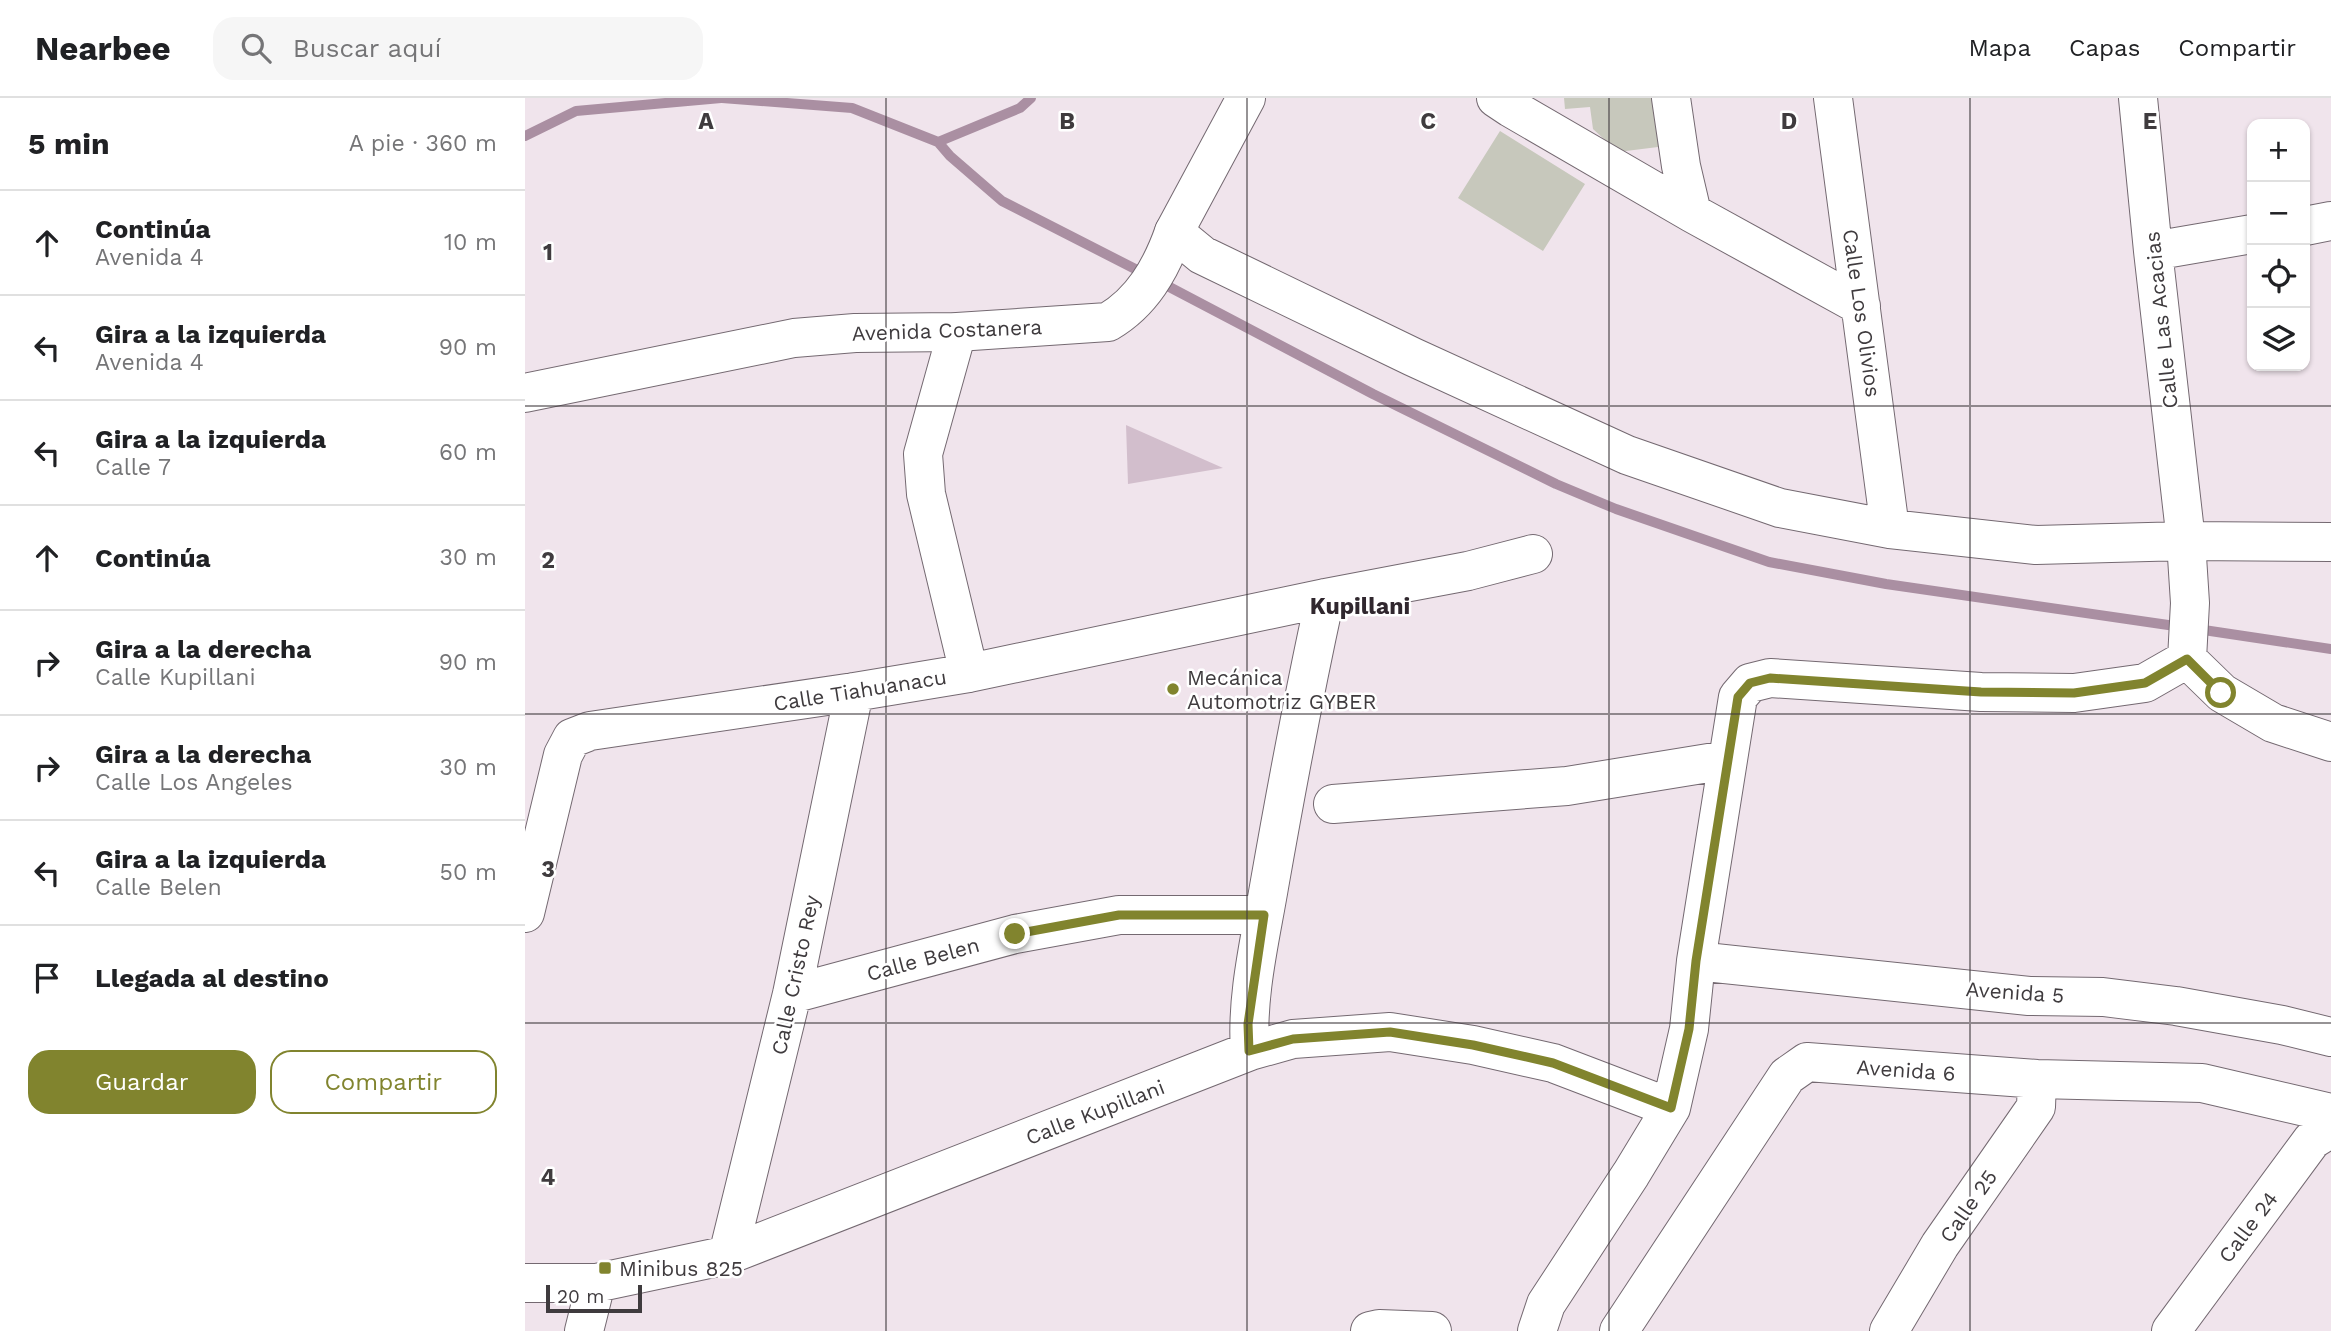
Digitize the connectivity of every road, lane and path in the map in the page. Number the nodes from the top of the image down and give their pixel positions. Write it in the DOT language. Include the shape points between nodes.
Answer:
graph roads {
  1 [pos="1245,98"];
  2 [pos="1671,98"];
  3 [pos="1833,98"];
  4 [pos="2138,98"];
  5 [pos="1506,102"];
  6 [pos="1692,213"];
  7 [pos="2331,221"];
  8 [pos="2310,225"];
  9 [pos="2247,235"];
  10 [pos="1170,244"];
  11 [pos="2153,251"];
  12 [pos="1861,306"];
  13 [pos="957,332"];
  14 [pos="525,393"];
  15 [pos="1890,529"];
  16 [pos="2186,541"];
  17 [pos="2331,542"];
  18 [pos="1533,554"];
  19 [pos="1325,598"];
  20 [pos="2188,634"];
  21 [pos="969,673"];
  22 [pos="854,692"];
  23 [pos="2331,742"];
  24 [pos="1727,760"];
  25 [pos="1333,804"];
  26 [pos="525,913"];
  27 [pos="1264,915"];
  28 [pos="1696,961"];
  29 [pos="792,994"];
  30 [pos="2331,1037"];
  31 [pos="1249,1051"];
  32 [pos="2037,1079"];
  33 [pos="1671,1108"];
  34 [pos="2331,1113"];
  35 [pos="2331,1128"];
  36 [pos="728,1255"];
  37 [pos="525,1283"];
  38 [pos="596,1283"];
  39 [pos="585,1331"];
  40 [pos="1370,1331"];
  41 [pos="1432,1331"];
  42 [pos="1537,1331"];
  43 [pos="1619,1331"];
  44 [pos="1889,1331"];
  45 [pos="2171,1331"];
  1 -- 10 [label="street, Avenida Costanera"];
  2 -- 6 [label="street"];
  3 -- 12 [label="street, Calle Los Olivios"];
  4 -- 11 [label="street, Calle Las Acacias"];
  5 -- 6 [label="street"];
  6 -- 12 [label="street"];
  7 -- 8 [label="street"];
  9 -- 11 [label="street"];
  10 -- 13 [label="street, Avenida Costanera" via="1137,300 1108,322"];
  10 -- 15 [label="street" via="1627,455 1780,508"];
  11 -- 16 [label="street, Calle Las Acacias"];
  12 -- 15 [label="street, Calle Los Olivios"];
  13 -- 14 [label="street, Avenida Costanera" via="795,338"];
  13 -- 21 [label="street" via="923,454 926,494"];
  15 -- 16 [label="street" via="2036,545"];
  16 -- 17 [label="street"];
  16 -- 20 [label="street, Calle Las Acacias"];
  18 -- 19 [label="street, Calle Tiahuanacu"];
  19 -- 21 [label="street, Calle Tiahuanacu"];
  19 -- 27 [label="street" via="1296,728"];
  20 -- 23 [label="street" via="2221,693 2273,723"];
  20 -- 24 [label="street" via="2145,683 2074,693 1981,692 1770,678 1750,683 1738,697"];
  21 -- 22 [label="street, Calle Tiahuanacu"];
  22 -- 26 [label="street, Calle Tiahuanacu" via="590,731 572,738 563,755"];
  22 -- 29 [label="street, Calle Cristo Rey"];
  24 -- 25 [label="street" via="1567,786"];
  24 -- 28 [label="street"];
  27 -- 29 [label="street, Calle Belen" via="1119,915 1015,934"];
  27 -- 31 [label="street" via="1248,1024"];
  28 -- 30 [label="street, Avenida 5" via="2029,996 2103,997 2176,1006"];
  28 -- 33 [label="street" via="1689,1029"];
  29 -- 36 [label="street, Calle Cristo Rey"];
  31 -- 33 [label="street, Calle Kupillani" via="1293,1039 1390,1032 1553,1063"];
  31 -- 36 [label="street, Calle Kupillani"];
  32 -- 34 [label="street, Avenida 6" via="2202,1083"];
  32 -- 43 [label="street, Avenida 6" via="1807,1062 1787,1076"];
  32 -- 44 [label="street, Calle 25" via="2036,1107 1940,1245"];
  33 -- 42 [label="street" via="1546,1304"];
  35 -- 45 [label="street, Calle 24" via="2312,1140"];
  36 -- 38 [label="street, Calle Kupillani"];
  37 -- 38 [label="street, Calle Kupillani"];
  38 -- 39 [label="street"];
  40 -- 41 [label="street"];
}
